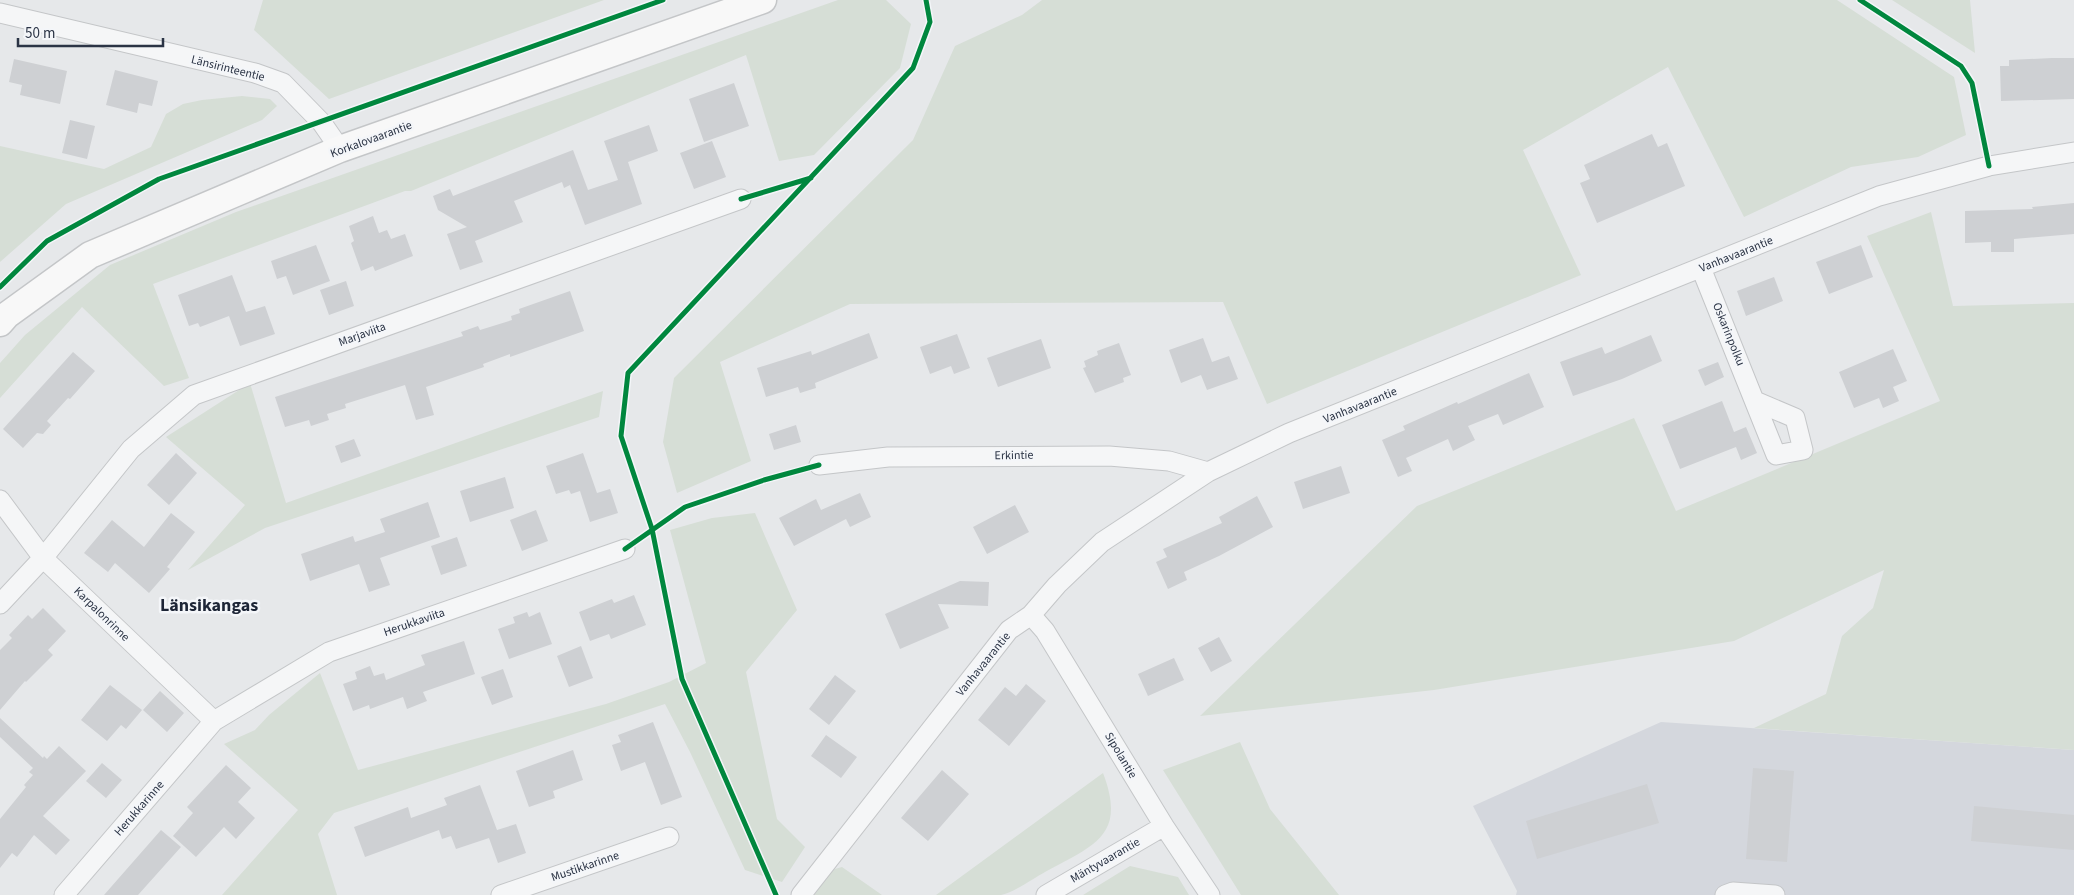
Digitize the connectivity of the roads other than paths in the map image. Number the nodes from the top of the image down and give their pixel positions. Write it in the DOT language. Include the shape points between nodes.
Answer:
graph roads {
  1 [pos="763,0"];
  2 [pos="0,13"];
  3 [pos="340,149"];
  4 [pos="2074,152"];
  5 [pos="741,199"];
  6 [pos="1702,268"];
  7 [pos="0,323"];
  8 [pos="1755,401"];
  9 [pos="819,465"];
  10 [pos="1208,472"];
  11 [pos="0,500"];
  12 [pos="625,549"];
  13 [pos="44,558"];
  14 [pos="0,604"];
  15 [pos="1031,615"];
  16 [pos="214,720"];
  17 [pos="1164,826"];
  18 [pos="669,837"];
  19 [pos="64,895"];
  20 [pos="501,895"];
  21 [pos="800,895"];
  22 [pos="1046,895"];
  23 [pos="1210,895"];
  24 [pos="1725,895"];
  25 [pos="1775,895"];
  1 -- 3 [label="street, Korkalovaarantie"];
  2 -- 3 [label="street, Länsirinteentie" via="283,82 322,123"];
  3 -- 7 [label="street, Korkalovaarantie" via="90,255"];
  4 -- 6 [label="street, Vanhavaarantie" via="1989,166 1879,196"];
  5 -- 13 [label="street, Marjaviita" via="194,394 131,449"];
  6 -- 8 [label="street, Oskarinpolku"];
  6 -- 10 [label="street, Vanhavaarantie" via="1290,433"];
  9 -- 10 [label="street, Erkintie" via="888,457 1099,456 1169,461"];
  10 -- 15 [label="street, Vanhavaarantie" via="1102,542"];
  11 -- 13 [label="street, Karpalonrinne"];
  12 -- 16 [label="street, Herukkaviita" via="329,652"];
  13 -- 14 [label="street, Marjaviita"];
  13 -- 16 [label="street, Karpalonrinne"];
  15 -- 17 [label="street, Sipolantie" via="1045,631"];
  15 -- 21 [label="street, Vanhavaarantie" via="1009,630"];
  16 -- 19 [label="street, Herukkarinne"];
  17 -- 22 [label="street, Mäntyvaarantie"];
  17 -- 23 [label="street, Sipolantie"];
  18 -- 20 [label="street, Mustikkarinne"];
  24 -- 25 [label="street" via="1733,892"];
}
